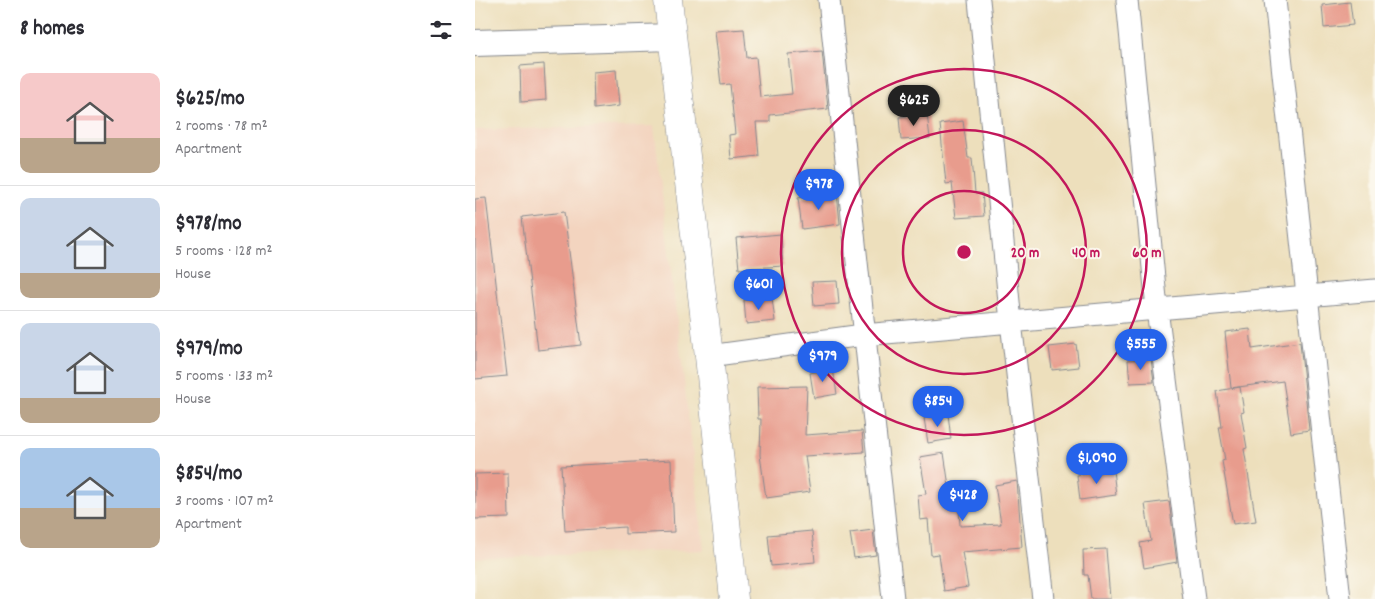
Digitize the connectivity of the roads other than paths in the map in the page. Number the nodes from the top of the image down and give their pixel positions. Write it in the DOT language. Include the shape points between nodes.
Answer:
graph roads {
  1 [pos="668,0"];
  2 [pos="829,0"];
  3 [pos="979,0"];
  4 [pos="1127,0"];
  5 [pos="1275,0"];
  6 [pos="672,37"];
  7 [pos="475,43"];
  8 [pos="1375,290"];
  9 [pos="1307,296"];
  10 [pos="1157,309"];
  11 [pos="1011,322"];
  12 [pos="863,335"];
  13 [pos="709,356"];
  14 [pos="734,599"];
  15 [pos="893,599"];
  16 [pos="1043,599"];
  17 [pos="1194,599"];
  18 [pos="1340,599"];
  1 -- 6 [label="highway"];
  2 -- 12 [label="street"];
  3 -- 11 [label="street"];
  4 -- 10 [label="street"];
  5 -- 9 [label="street"];
  6 -- 7 [label="main road"];
  6 -- 13 [label="highway"];
  8 -- 9 [label="street"];
  9 -- 10 [label="street"];
  9 -- 18 [label="street"];
  10 -- 11 [label="street"];
  10 -- 17 [label="street"];
  11 -- 12 [label="street"];
  11 -- 16 [label="street"];
  12 -- 13 [label="street"];
  12 -- 15 [label="street"];
  13 -- 14 [label="highway"];
}
